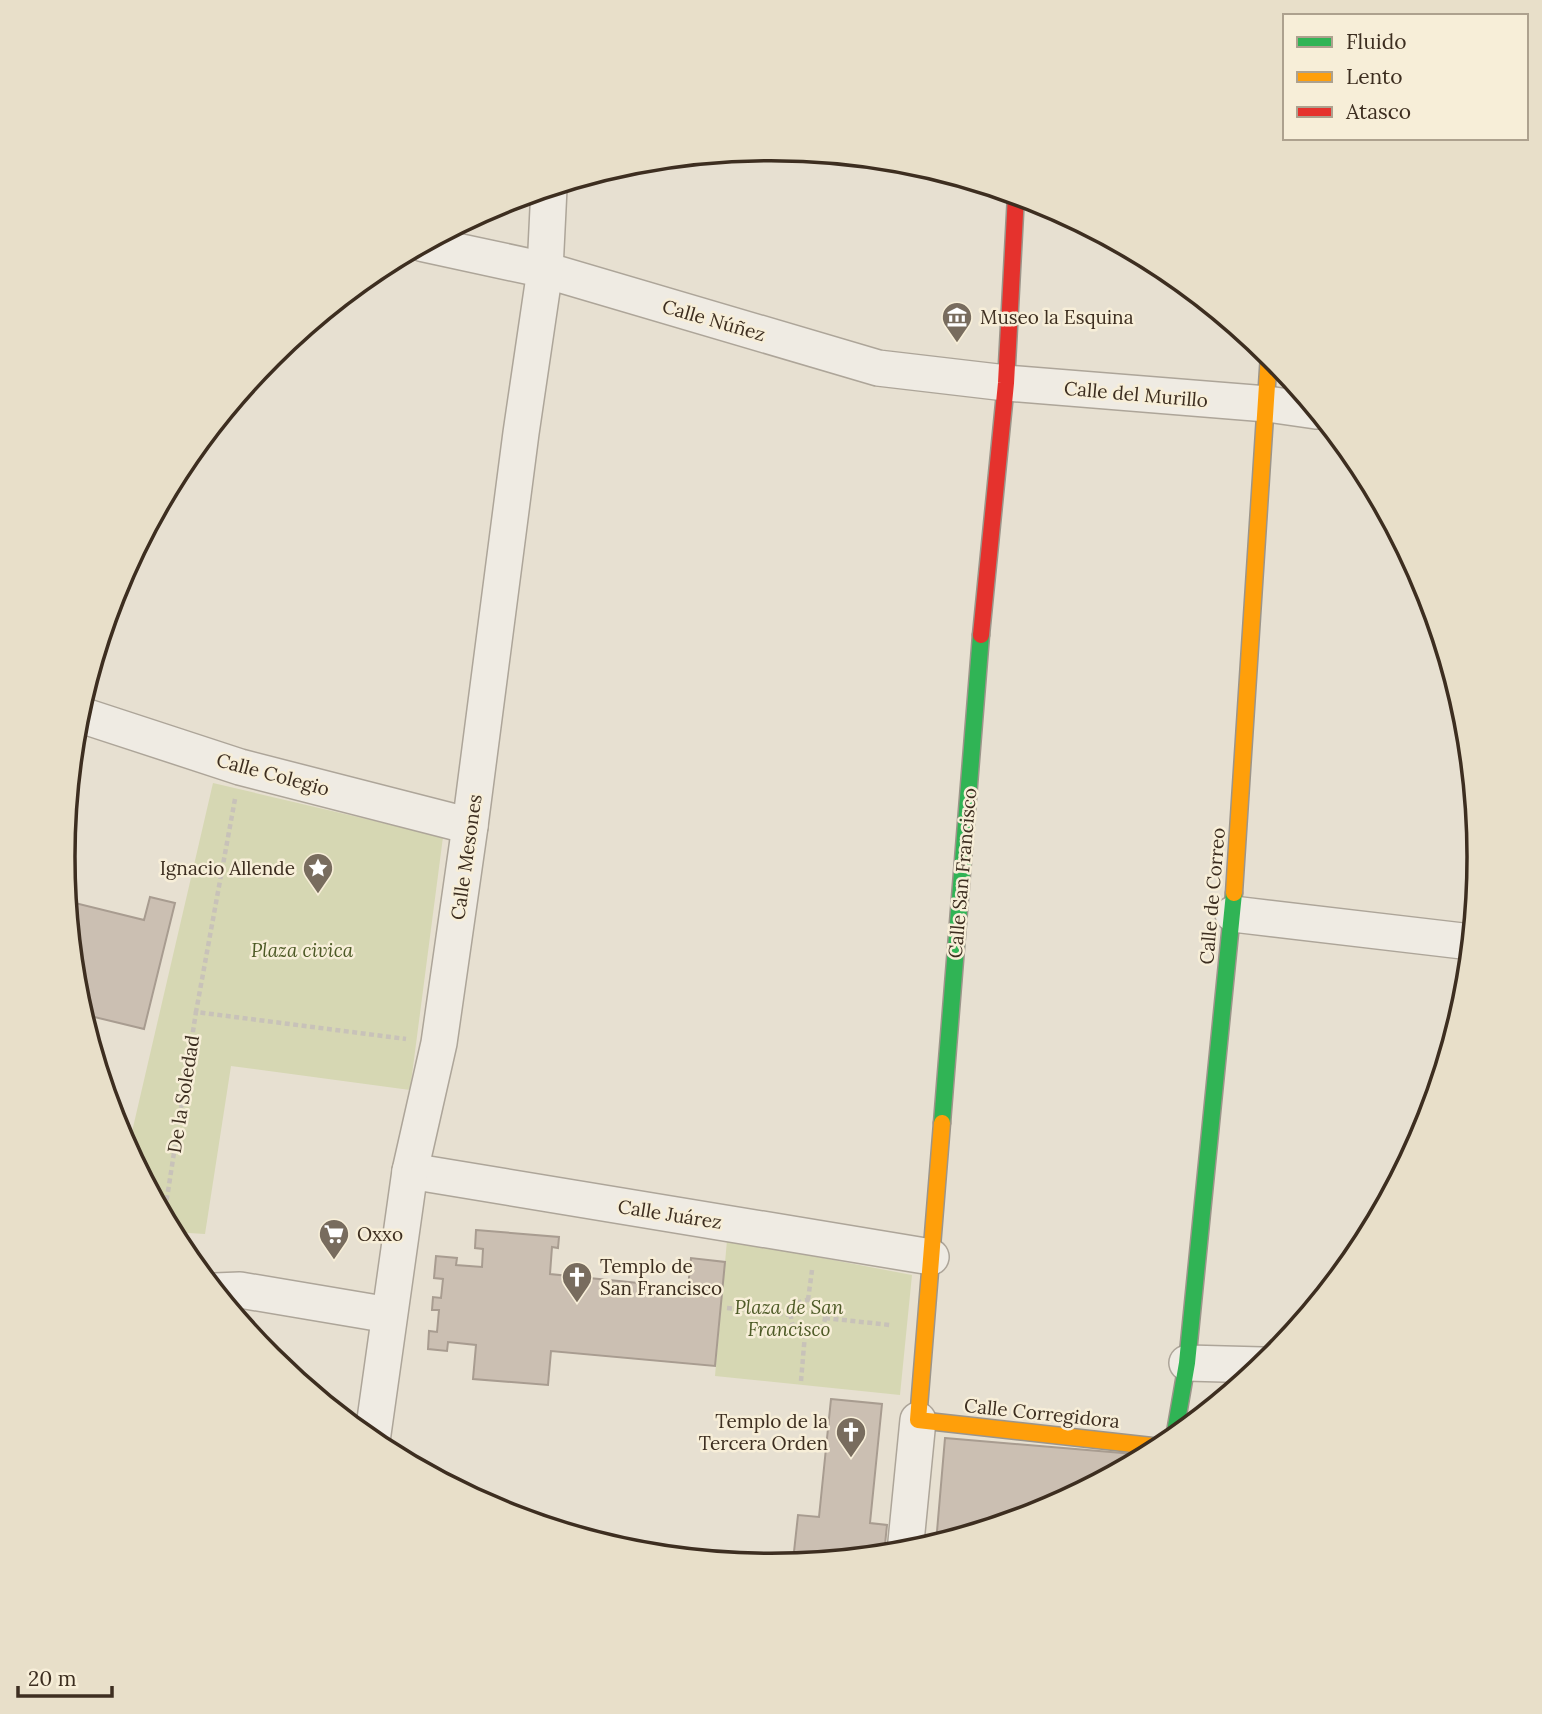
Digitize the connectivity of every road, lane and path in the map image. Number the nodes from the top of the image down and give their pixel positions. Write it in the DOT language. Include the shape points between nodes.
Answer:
graph roads {
  1 [pos="549,198"];
  2 [pos="1015,206"];
  3 [pos="437,247"];
  4 [pos="545,270"];
  5 [pos="1268,371"];
  6 [pos="1006,383"];
  7 [pos="1267,404"];
  8 [pos="1303,409"];
  9 [pos="90,718"];
  10 [pos="240,767"];
  11 [pos="470,826"];
  12 [pos="1233,914"];
  13 [pos="1462,941"];
  14 [pos="196,1012"];
  15 [pos="439,1043"];
  16 [pos="410,1171"];
  17 [pos="166,1202"];
  18 [pos="931,1257"];
  19 [pos="227,1291"];
  20 [pos="727,1308"];
  21 [pos="389,1315"];
  22 [pos="791,1315"];
  23 [pos="825,1318"];
  24 [pos="925,1329"];
  25 [pos="805,1334"];
  26 [pos="1187,1363"];
  27 [pos="1246,1365"];
  28 [pos="801,1381"];
  29 [pos="918,1420"];
  30 [pos="1177,1422"];
  31 [pos="374,1428"];
  32 [pos="1142,1445"];
  33 [pos="906,1539"];
  1 -- 4 [label="street, Calle Mesones"];
  2 -- 6 [label="street, Calle San Francisco"];
  3 -- 4 [label="street, Calle Núñez"];
  4 -- 6 [label="street, Calle Núñez" via="878,368"];
  4 -- 11 [label="street, Calle Mesones"];
  5 -- 7 [label="street, Calle de Correo"];
  6 -- 7 [label="street, Calle del Murillo"];
  6 -- 18 [label="street, Calle San Francisco" via="987,555"];
  7 -- 8 [label="street, Calle del Murillo"];
  7 -- 12 [label="street, Calle de Correo"];
  9 -- 10 [label="street, Calle Colegio"];
  10 -- 11 [label="street, Calle Colegio"];
  10 -- 14 [label="path, De la Soledad"];
  11 -- 15 [label="street, Calle Mesones"];
  12 -- 13 [label="street"];
  12 -- 26 [label="street, Calle de Correo"];
  14 -- 15 [label="path"];
  14 -- 17 [label="path, De la Soledad"];
  15 -- 16 [label="street, Calle Mesones"];
  16 -- 18 [label="street, Calle Juárez"];
  16 -- 21 [label="street, Calle Mesones"];
  18 -- 24 [label="street, Calle San Francisco"];
  19 -- 21 [label="street"];
  20 -- 22 [label="path"];
  21 -- 31 [label="street, Calle Mesones"];
  22 -- 23 [label="path" via="808,1300 818,1304"];
  22 -- 25 [label="path" via="793,1325"];
  23 -- 24 [label="path"];
  23 -- 25 [label="path" via="817,1332"];
  24 -- 29 [label="street, Calle San Francisco"];
  25 -- 28 [label="path"];
  26 -- 27 [label="street"];
  26 -- 30 [label="street, Calle de Correo"];
  29 -- 32 [label="street, Calle Corregidora"];
  29 -- 33 [label="street, Calle San Francisco"];
}
